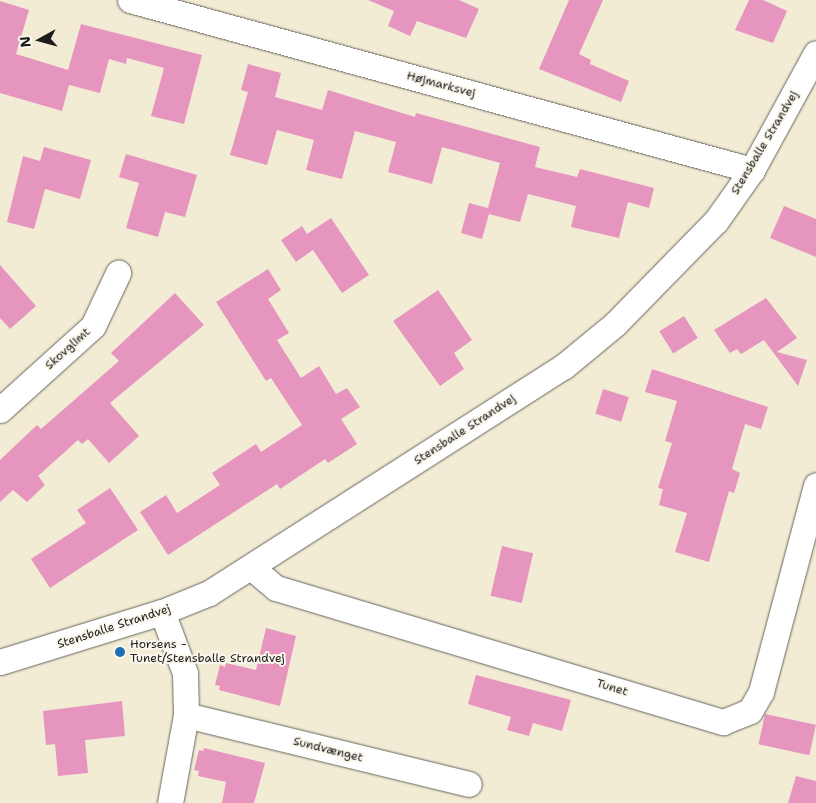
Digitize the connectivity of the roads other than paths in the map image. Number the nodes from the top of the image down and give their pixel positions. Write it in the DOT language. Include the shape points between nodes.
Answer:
graph roads {
  1 [pos="130,0"];
  2 [pos="816,53"];
  3 [pos="752,170"];
  4 [pos="118,273"];
  5 [pos="0,410"];
  6 [pos="816,485"];
  7 [pos="252,568"];
  8 [pos="162,612"];
  9 [pos="0,662"];
  10 [pos="186,715"];
  11 [pos="469,784"];
  12 [pos="170,803"];
  1 -- 3 [label="street, Højmarksvej"];
  2 -- 3 [label="street, Stensballe Strandvej"];
  3 -- 7 [label="street, Stensballe Strandvej" via="716,221 669,271 615,324 562,367"];
  4 -- 5 [label="street, Skovglimt" via="93,326"];
  6 -- 7 [label="street, Tunet" via="761,692 750,711 723,722 276,588"];
  7 -- 8 [label="street, Stensballe Strandvej" via="209,593"];
  8 -- 9 [label="street, Stensballe Strandvej"];
  8 -- 10 [label="street" via="185,673"];
  10 -- 11 [label="street, Sundvænget"];
  10 -- 12 [label="street"];
}
